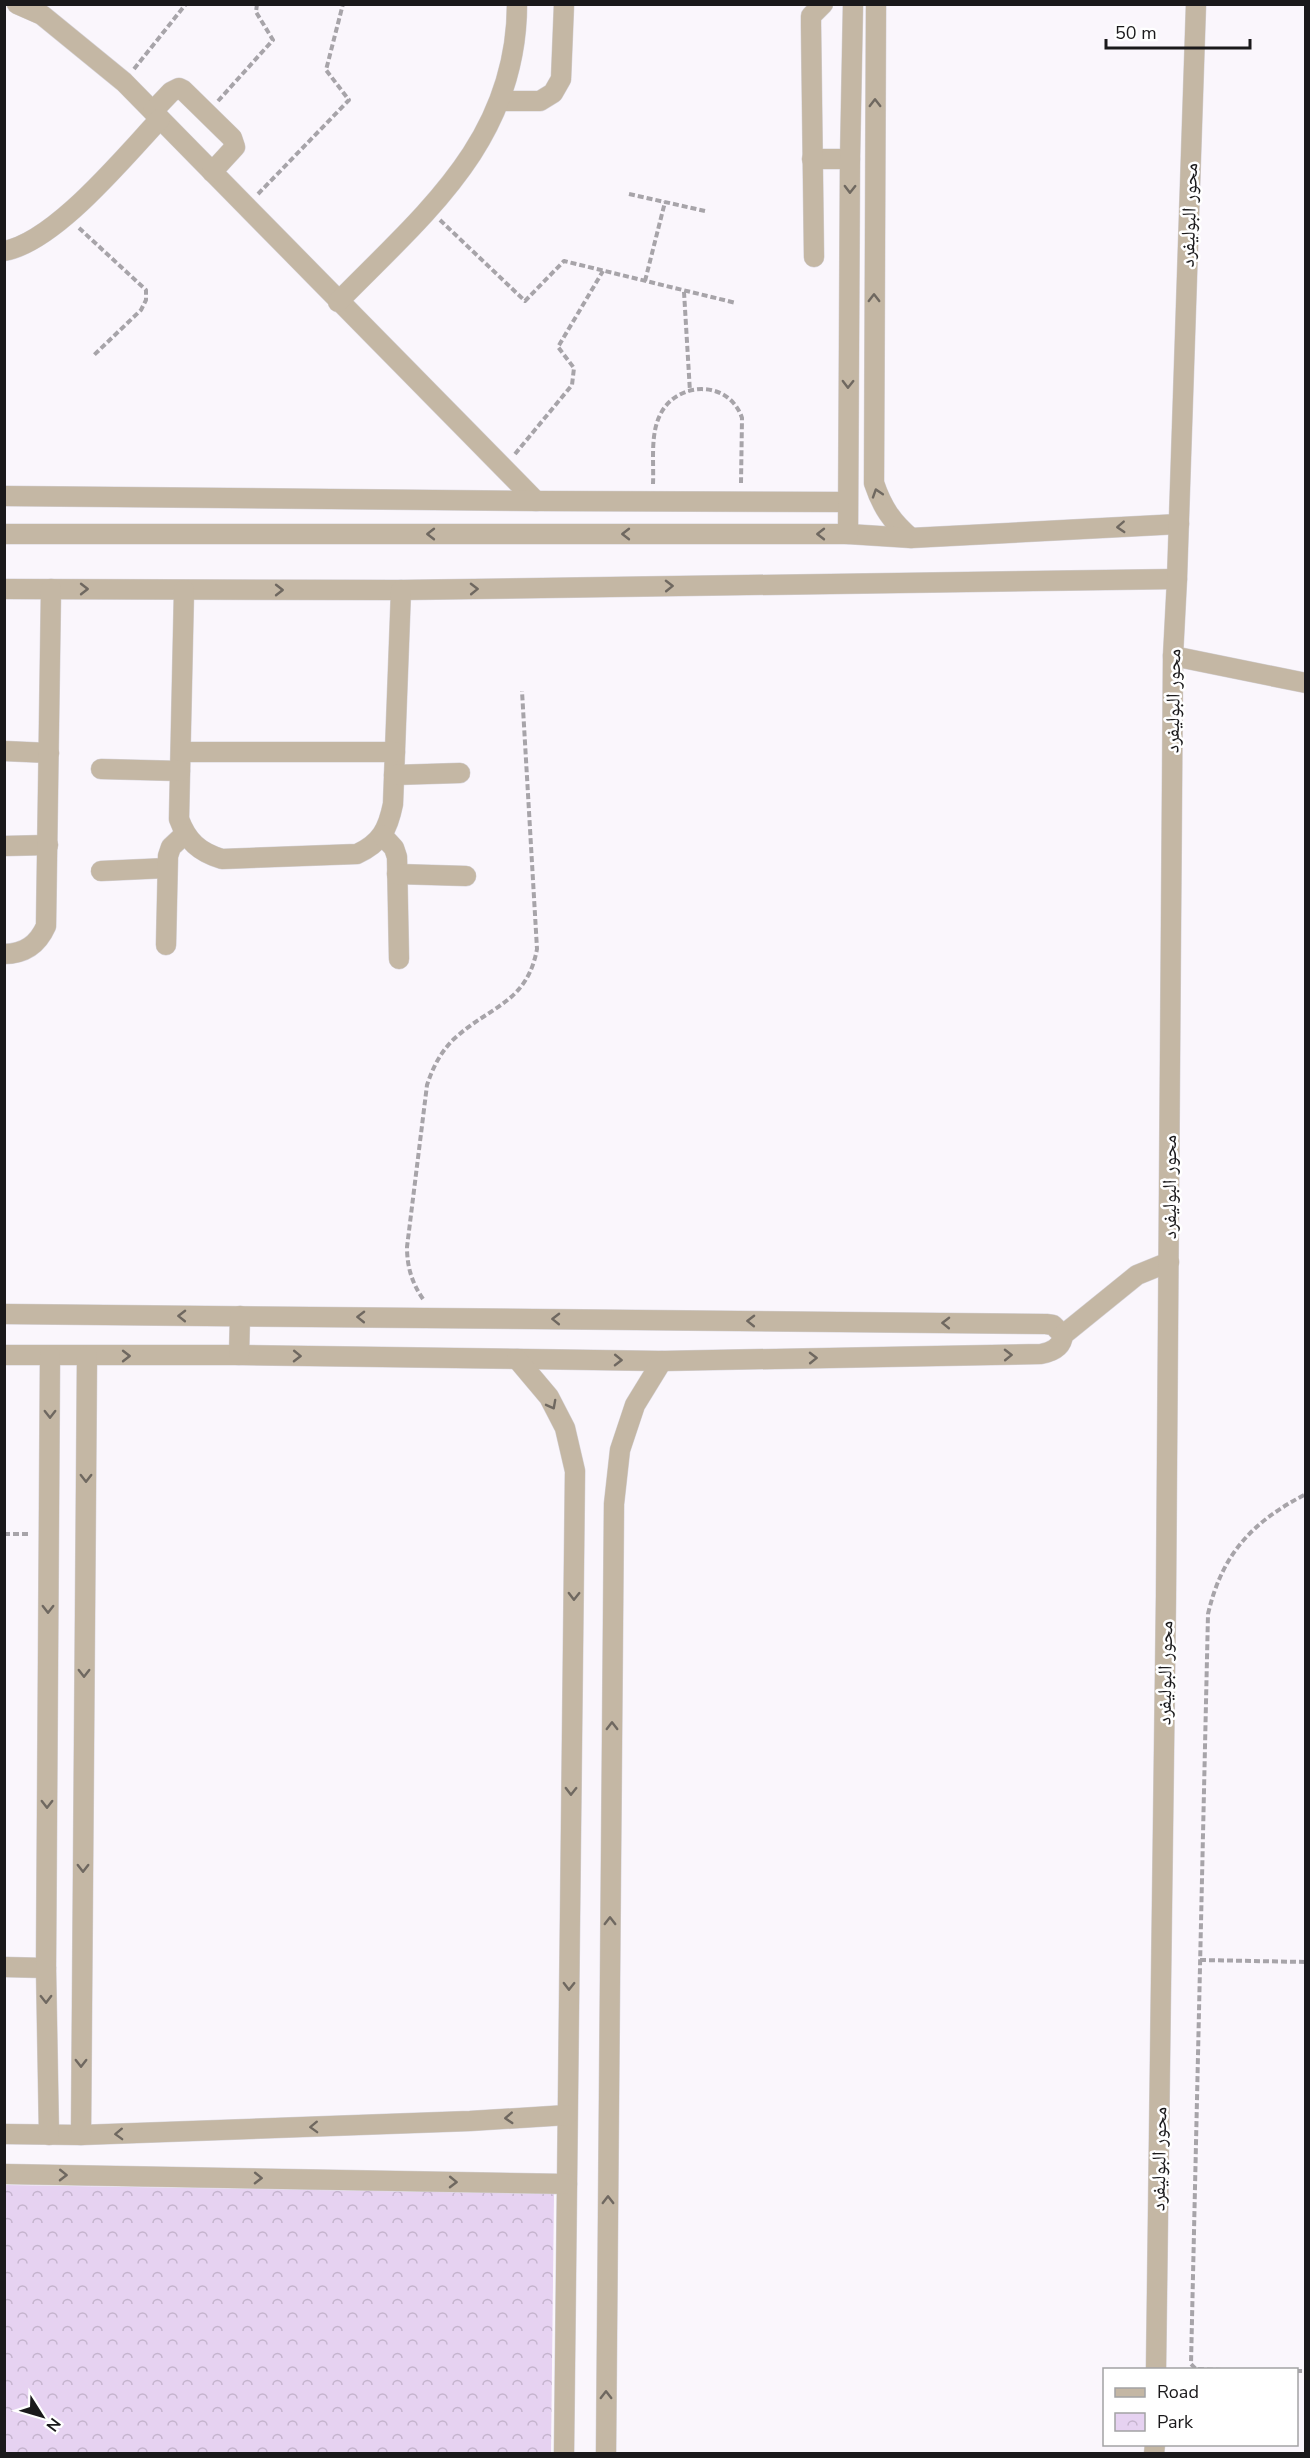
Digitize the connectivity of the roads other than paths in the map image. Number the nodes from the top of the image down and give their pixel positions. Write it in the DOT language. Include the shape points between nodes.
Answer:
graph roads {
  1 [pos="17,4"];
  2 [pos="517,4"];
  3 [pos="564,4"];
  4 [pos="823,4"];
  5 [pos="853,4"];
  6 [pos="876,4"];
  7 [pos="1196,4"];
  8 [pos="501,101"];
  9 [pos="157,115"];
  10 [pos="813,159"];
  11 [pos="850,159"];
  12 [pos="212,172"];
  13 [pos="4,251"];
  14 [pos="814,257"];
  15 [pos="338,302"];
  16 [pos="4,496"];
  17 [pos="536,501"];
  18 [pos="847,502"];
  19 [pos="1179,524"];
  20 [pos="4,534"];
  21 [pos="848,534"];
  22 [pos="911,538"];
  23 [pos="1178,579"];
  24 [pos="4,589"];
  25 [pos="51,589"];
  26 [pos="184,590"];
  27 [pos="400,590"];
  28 [pos="1173,656"];
  29 [pos="1305,683"];
  30 [pos="4,751"];
  31 [pos="395,752"];
  32 [pos="49,753"];
  33 [pos="181,761"];
  34 [pos="101,769"];
  35 [pos="460,773"];
  36 [pos="394,774"];
  37 [pos="185,834"];
  38 [pos="382,835"];
  39 [pos="48,845"];
  40 [pos="4,846"];
  41 [pos="167,868"];
  42 [pos="101,871"];
  43 [pos="397,874"];
  44 [pos="466,876"];
  45 [pos="166,945"];
  46 [pos="4,954"];
  47 [pos="399,959"];
  48 [pos="1168,1262"];
  49 [pos="4,1314"];
  50 [pos="240,1316"];
  51 [pos="1063,1335"];
  52 [pos="4,1355"];
  53 [pos="239,1355"];
  54 [pos="50,1356"];
  55 [pos="87,1356"];
  56 [pos="517,1359"];
  57 [pos="662,1361"];
  58 [pos="4,1967"];
  59 [pos="46,1968"];
  60 [pos="567,2115"];
  61 [pos="4,2134"];
  62 [pos="49,2135"];
  63 [pos="81,2135"];
  64 [pos="4,2174"];
  65 [pos="567,2184"];
  66 [pos="1156,2368"];
  67 [pos="564,2454"];
  68 [pos="606,2454"];
  1 -- 9 [label="street" via="42,15"];
  2 -- 8 [label="street" via="516,35"];
  3 -- 8 [label="street" via="561,80 553,93 540,102"];
  4 -- 10 [label="street" via="812,16 811,25"];
  5 -- 11 [label="street"];
  22 -- 6 [label="street, one-way" via="894,524 881,505 874,483"];
  7 -- 19 [label="street, محور البوليفرد"];
  8 -- 15 [label="street" via="473,155 428,209"];
  9 -- 12 [label="street"];
  9 -- 12 [label="street" via="171,92 179,88 235,142 235,147"];
  9 -- 13 [label="street" via="66,216 45,234 17,249"];
  10 -- 11 [label="street"];
  10 -- 14 [label="street"];
  11 -- 18 [label="street, one-way"];
  12 -- 15 [label="street"];
  15 -- 17 [label="street"];
  16 -- 17 [label="street"];
  17 -- 18 [label="street"];
  18 -- 21 [label="street"];
  19 -- 22 [label="street, one-way"];
  19 -- 23 [label="street, محور البوليفرد"];
  21 -- 20 [label="street, one-way"];
  21 -- 22 [label="street"];
  27 -- 23 [label="street, one-way"];
  23 -- 28 [label="street, محور البوليفرد"];
  24 -- 25 [label="street"];
  25 -- 26 [label="street, one-way"];
  25 -- 32 [label="street"];
  26 -- 27 [label="street, one-way"];
  26 -- 33 [label="street"];
  27 -- 31 [label="street"];
  28 -- 29 [label="street"];
  28 -- 48 [label="street, محور البوليفرد"];
  30 -- 32 [label="street"];
  31 -- 33 [label="street"];
  31 -- 36 [label="street"];
  32 -- 39 [label="street"];
  33 -- 34 [label="street"];
  33 -- 37 [label="street" via="179,819"];
  35 -- 36 [label="street"];
  36 -- 38 [label="street" via="390,820"];
  37 -- 38 [label="street" via="207,855 222,859 357,854"];
  37 -- 41 [label="street" via="171,847"];
  38 -- 43 [label="street" via="394,848"];
  39 -- 40 [label="street"];
  39 -- 46 [label="street" via="46,926 33,946"];
  41 -- 42 [label="street"];
  41 -- 45 [label="street"];
  43 -- 44 [label="street"];
  43 -- 47 [label="street"];
  48 -- 51 [label="street" via="1137,1275"];
  48 -- 66 [label="street, محور البوليفرد"];
  50 -- 49 [label="street, one-way"];
  51 -- 50 [label="street, one-way" via="1046,1324"];
  50 -- 53 [label="street"];
  57 -- 51 [label="street, one-way" via="1041,1354 1058,1347"];
  52 -- 54 [label="street"];
  55 -- 53 [label="street, one-way"];
  53 -- 56 [label="street, one-way"];
  54 -- 55 [label="street"];
  54 -- 59 [label="street, one-way"];
  55 -- 63 [label="street, one-way"];
  56 -- 57 [label="street, one-way"];
  56 -- 60 [label="street, one-way" via="549,1397 565,1428 574,1471"];
  68 -- 57 [label="street, one-way" via="614,1503 620,1450 635,1405"];
  58 -- 59 [label="street"];
  59 -- 62 [label="street, one-way"];
  60 -- 63 [label="street, one-way"];
  60 -- 65 [label="street"];
  61 -- 62 [label="street"];
  62 -- 63 [label="street"];
  64 -- 65 [label="street, one-way"];
  65 -- 67 [label="street"];
}
